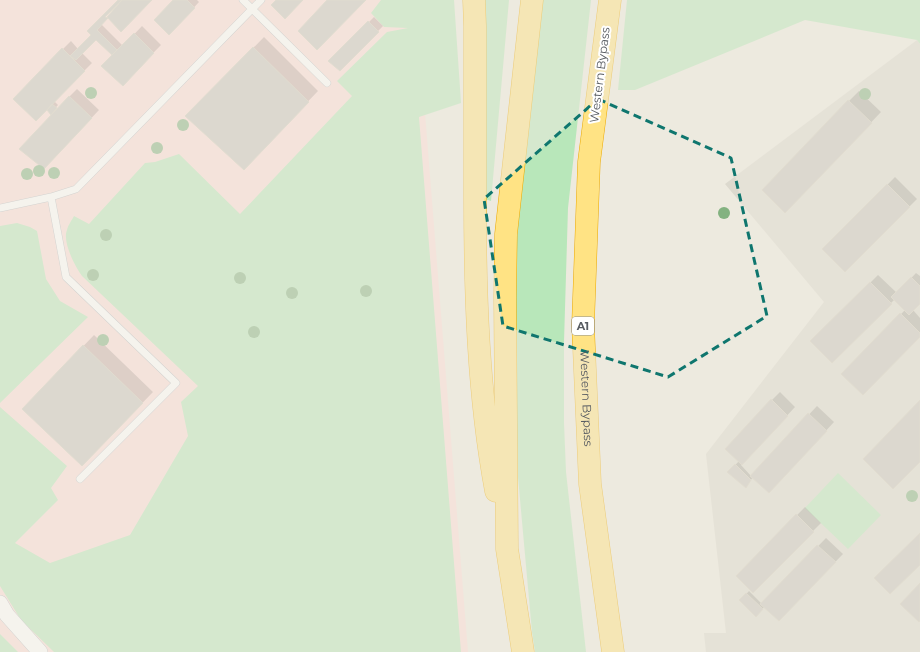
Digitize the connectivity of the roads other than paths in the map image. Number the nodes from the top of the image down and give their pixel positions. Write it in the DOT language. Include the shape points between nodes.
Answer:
graph roads {
  1 [pos="243,0"];
  2 [pos="261,0"];
  3 [pos="474,0"];
  4 [pos="532,0"];
  5 [pos="610,0"];
  6 [pos="253,9"];
  7 [pos="327,83"];
  8 [pos="51,197"];
  9 [pos="0,208"];
  10 [pos="80,479"];
  11 [pos="507,549"];
  12 [pos="0,603"];
  13 [pos="40,652"];
  14 [pos="523,652"];
  15 [pos="613,652"];
  1 -- 6 [label="lane"];
  2 -- 6 [label="lane"];
  3 -- 11 [label="highway" via="478,338 492,472"];
  4 -- 11 [label="highway" via="506,234"];
  5 -- 15 [label="highway, Western Bypass / A1" via="589,162 583,325 590,484"];
  6 -- 7 [label="lane"];
  6 -- 8 [label="lane" via="76,189"];
  8 -- 9 [label="lane"];
  8 -- 10 [label="lane" via="66,277 176,383"];
  11 -- 14 [label="highway"];
  12 -- 13 [label="street" via="7,615"];
}
